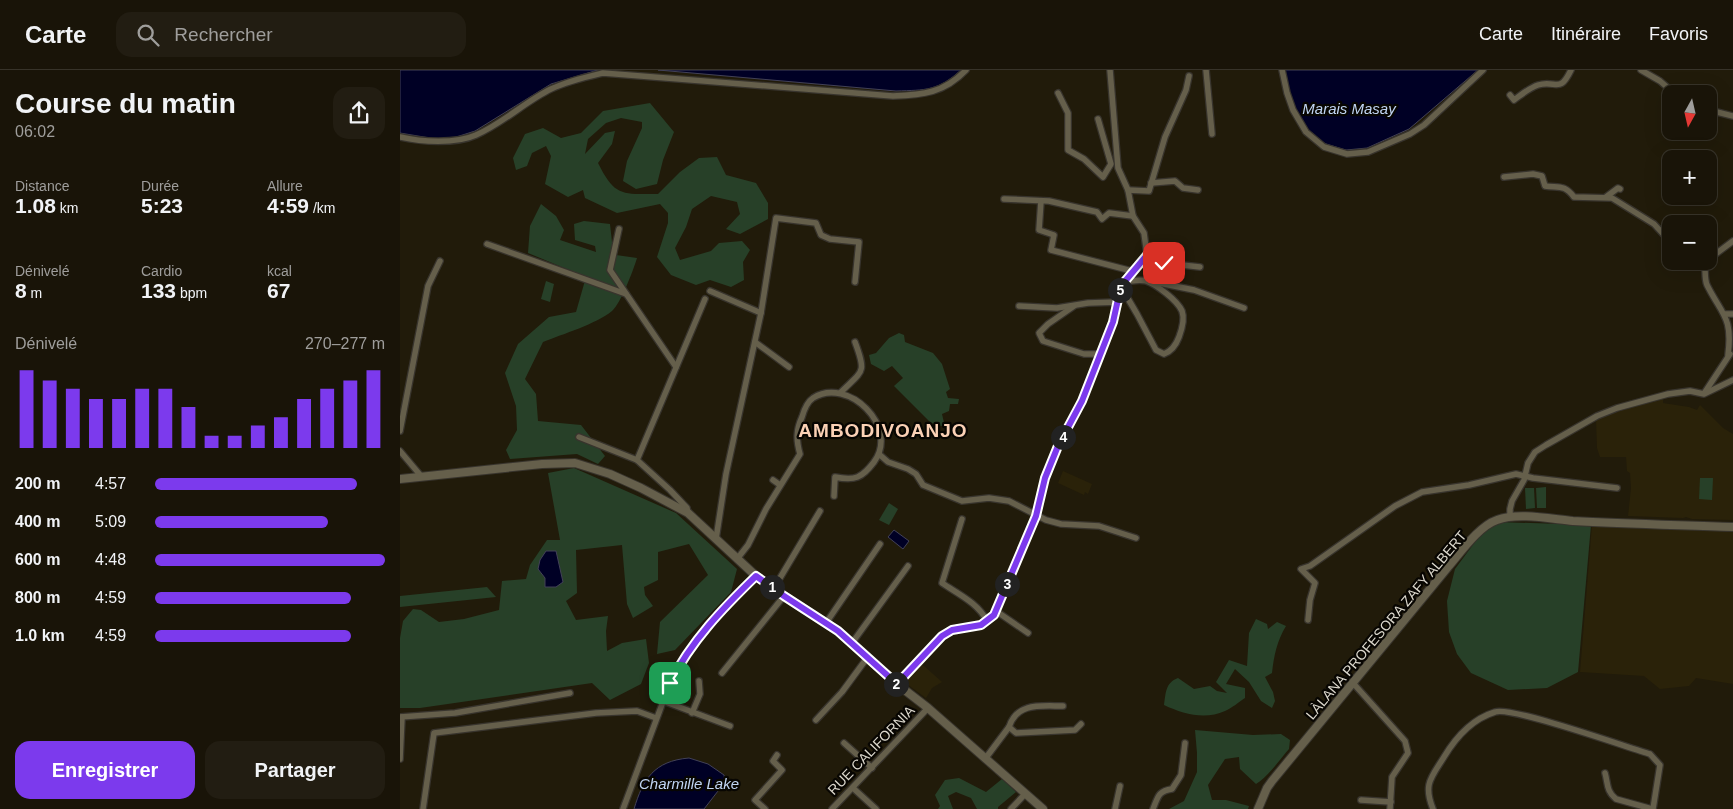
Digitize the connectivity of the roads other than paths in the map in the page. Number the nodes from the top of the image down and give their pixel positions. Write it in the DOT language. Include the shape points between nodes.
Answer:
graph roads {
  1 [pos="966,70"];
  2 [pos="1110,70"];
  3 [pos="1206,70"];
  4 [pos="1282,70"];
  5 [pos="1483,70"];
  6 [pos="1571,70"];
  7 [pos="1641,70"];
  8 [pos="1189,76"];
  9 [pos="1665,85"];
  10 [pos="1058,93"];
  11 [pos="1510,95"];
  12 [pos="1718,112"];
  13 [pos="1733,116"];
  14 [pos="1098,119"];
  15 [pos="1212,134"];
  16 [pos="400,137"];
  17 [pos="1111,164"];
  18 [pos="1118,168"];
  19 [pos="1504,177"];
  20 [pos="1151,183"];
  21 [pos="1620,189"];
  22 [pos="1128,190"];
  23 [pos="1198,190"];
  24 [pos="1606,197"];
  25 [pos="1004,199"];
  26 [pos="1041,201"];
  27 [pos="1133,216"];
  28 [pos="619,229"];
  29 [pos="1662,233"];
  30 [pos="1733,241"];
  31 [pos="487,244"];
  32 [pos="1717,253"];
  33 [pos="1147,255"];
  34 [pos="440,261"];
  35 [pos="1200,267"];
  36 [pos="1705,270"];
  37 [pos="1132,271"];
  38 [pos="1145,280"];
  39 [pos="855,282"];
  40 [pos="1123,282"];
  41 [pos="710,290"];
  42 [pos="1120,291"];
  43 [pos="626,294"];
  44 [pos="706,300"];
  45 [pos="1118,302"];
  46 [pos="1019,306"];
  47 [pos="1074,306"];
  48 [pos="1244,308"];
  49 [pos="761,313"];
  50 [pos="1726,314"];
  51 [pos="1733,314"];
  52 [pos="755,342"];
  53 [pos="855,342"];
  54 [pos="1731,353"];
  55 [pos="1100,354"];
  56 [pos="676,367"];
  57 [pos="789,367"];
  58 [pos="1733,380"];
  59 [pos="840,393"];
  60 [pos="1704,394"];
  61 [pos="400,431"];
  62 [pos="579,437"];
  63 [pos="400,451"];
  64 [pos="880,455"];
  65 [pos="637,460"];
  66 [pos="1525,475"];
  67 [pos="421,476"];
  68 [pos="400,479"];
  69 [pos="773,480"];
  70 [pos="780,485"];
  71 [pos="1617,488"];
  72 [pos="834,496"];
  73 [pos="820,511"];
  74 [pos="688,513"];
  75 [pos="1036,516"];
  76 [pos="1510,517"];
  77 [pos="962,520"];
  78 [pos="1733,527"];
  79 [pos="1136,538"];
  80 [pos="716,539"];
  81 [pos="880,544"];
  82 [pos="737,559"];
  83 [pos="908,566"];
  84 [pos="756,576"];
  85 [pos="774,588"];
  86 [pos="784,596"];
  87 [pos="996,611"];
  88 [pos="1308,620"];
  89 [pos="987,621"];
  90 [pos="826,623"];
  91 [pos="1028,633"];
  92 [pos="852,643"];
  93 [pos="868,658"];
  94 [pos="722,673"];
  95 [pos="699,681"];
  96 [pos="1353,683"];
  97 [pos="897,684"];
  98 [pos="570,693"];
  99 [pos="663,701"];
  100 [pos="1063,706"];
  101 [pos="928,708"];
  102 [pos="692,713"];
  103 [pos="401,717"];
  104 [pos="656,718"];
  105 [pos="816,720"];
  106 [pos="1081,724"];
  107 [pos="730,726"];
  108 [pos="1009,727"];
  109 [pos="844,743"];
  110 [pos="1184,743"];
  111 [pos="777,755"];
  112 [pos="400,759"];
  113 [pos="985,759"];
  114 [pos="872,768"];
  115 [pos="1605,773"];
  116 [pos="1120,786"];
  117 [pos="853,788"];
  118 [pos="1025,794"];
  119 [pos="1362,800"];
  120 [pos="1391,802"];
  121 [pos="423,809"];
  122 [pos="623,809"];
  123 [pos="765,809"];
  124 [pos="832,809"];
  125 [pos="876,809"];
  126 [pos="1011,809"];
  127 [pos="1043,809"];
  128 [pos="1115,809"];
  129 [pos="1153,809"];
  130 [pos="1258,809"];
  131 [pos="1390,809"];
  132 [pos="1434,809"];
  133 [pos="1652,809"];
  1 -- 16 [label="street" via="942,88 924,94 893,96 603,73 552,88 476,135 453,141"];
  2 -- 18 [label="street"];
  3 -- 15 [label="street"];
  4 -- 5 [label="street" via="1293,110 1306,132 1324,147 1347,154 1368,152 1410,134"];
  6 -- 11 [label="street" via="1562,84 1541,84 1514,100"];
  7 -- 9 [label="street"];
  8 -- 20 [label="street"];
  10 -- 17 [label="street" via="1068,113 1068,150 1084,159 1102,177"];
  12 -- 13 [label="street"];
  14 -- 17 [label="street"];
  17 -- 18 [label="street"];
  18 -- 22 [label="street"];
  19 -- 24 [label="street" via="1533,174 1542,176 1545,186 1564,187 1574,197"];
  20 -- 22 [label="street" via="1149,191"];
  20 -- 23 [label="street" via="1175,181 1183,188"];
  21 -- 24 [label="street"];
  22 -- 27 [label="street"];
  24 -- 29 [label="street" via="1622,203"];
  25 -- 26 [label="street"];
  26 -- 27 [label="street" via="1097,212 1102,219 1109,213"];
  26 -- 37 [label="street" via="1039,230 1054,235 1052,250"];
  27 -- 33 [label="street" via="1144,233"];
  28 -- 43 [label="street" via="610,270"];
  30 -- 32 [label="street"];
  31 -- 43 [label="street"];
  33 -- 35 [label="street" via="1164,263"];
  33 -- 37 [label="street"];
  34 -- 61 [label="street" via="428,286"];
  36 -- 50 [label="street" via="1706,283"];
  37 -- 40 [label="street"];
  38 -- 40 [label="street"];
  38 -- 42 [label="street" via="1167,294 1182,311 1182,329 1168,353 1156,350 1127,297"];
  38 -- 48 [label="street" via="1194,290"];
  39 -- 49 [label="street" via="859,242 830,239 821,235 816,223 776,218"];
  40 -- 42 [label="street"];
  41 -- 49 [label="street"];
  42 -- 45 [label="street"];
  43 -- 56 [label="street"];
  44 -- 56 [label="street"];
  45 -- 47 [label="street"];
  45 -- 55 [label="street"];
  46 -- 47 [label="street"];
  47 -- 55 [label="street" via="1039,333 1043,341 1084,354"];
  49 -- 52 [label="street"];
  50 -- 51 [label="street"];
  50 -- 54 [label="street" via="1731,329"];
  52 -- 57 [label="street"];
  52 -- 80 [label="street" via="726,474"];
  53 -- 59 [label="street" via="863,363 861,372"];
  54 -- 60 [label="street"];
  55 -- 75 [label="street" via="1082,401 1045,478"];
  56 -- 65 [label="street"];
  58 -- 60 [label="street"];
  59 -- 64 [label="street" via="862,403 879,424 882,437"];
  59 -- 70 [label="street" via="812,398 806,406 798,425 796,441 800,454"];
  60 -- 66 [label="street" via="1668,394 1598,416 1535,452"];
  62 -- 65 [label="street"];
  63 -- 67 [label="street"];
  64 -- 72 [label="street" via="869,470 855,479 835,477"];
  64 -- 75 [label="street" via="916,474 923,485 941,494 962,501 989,498 1009,501"];
  65 -- 74 [label="street" via="676,496"];
  66 -- 71 [label="street"];
  66 -- 76 [label="street" via="1512,501"];
  66 -- 88 [label="street" via="1422,492 1395,506 1310,566 1301,569 1314,583"];
  67 -- 68 [label="main road"];
  67 -- 74 [label="main road" via="575,463 610,474"];
  69 -- 70 [label="street"];
  70 -- 82 [label="street" via="755,533"];
  73 -- 85 [label="street"];
  74 -- 80 [label="main road"];
  75 -- 79 [label="street" via="1061,524 1099,526"];
  75 -- 87 [label="street"];
  76 -- 78 [label="main road, LÀLANA PROFESORA ZAFY ALBERT"];
  76 -- 96 [label="main road, LÀLANA PROFESORA ZAFY ALBERT" via="1486,526 1468,543"];
  77 -- 89 [label="street" via="942,583 972,603"];
  80 -- 82 [label="main road"];
  81 -- 90 [label="street"];
  82 -- 84 [label="main road"];
  83 -- 92 [label="street"];
  84 -- 85 [label="main road"];
  84 -- 99 [label="street" via="714,618 680,663"];
  85 -- 86 [label="main road"];
  86 -- 90 [label="main road"];
  86 -- 94 [label="street"];
  87 -- 89 [label="street"];
  87 -- 91 [label="street"];
  89 -- 97 [label="street" via="952,630 942,636"];
  90 -- 92 [label="main road"];
  92 -- 93 [label="main road"];
  93 -- 97 [label="main road"];
  93 -- 105 [label="street"];
  95 -- 102 [label="street" via="700,694"];
  96 -- 120 [label="street" via="1405,741 1408,753 1392,777"];
  96 -- 130 [label="main road, LÀLANA PROFESORA ZAFY ALBERT" via="1267,788"];
  97 -- 101 [label="main road"];
  98 -- 103 [label="street" via="455,713"];
  99 -- 102 [label="street"];
  99 -- 104 [label="street"];
  100 -- 108 [label="street" via="1024,709 1012,717"];
  101 -- 113 [label="main road"];
  101 -- 114 [label="street, RUE CALIFORNIA"];
  102 -- 107 [label="street"];
  103 -- 112 [label="street"];
  104 -- 121 [label="street" via="638,711 596,713 434,733"];
  104 -- 122 [label="street"];
  106 -- 108 [label="street" via="1075,730 1016,733"];
  108 -- 113 [label="street"];
  109 -- 114 [label="street"];
  110 -- 129 [label="street" via="1181,775 1172,789 1163,790"];
  111 -- 123 [label="street" via="773,761 782,770 755,800"];
  113 -- 118 [label="main road"];
  114 -- 117 [label="street, RUE CALIFORNIA"];
  115 -- 133 [label="street" via="1611,795"];
  116 -- 128 [label="street"];
  117 -- 124 [label="street, RUE CALIFORNIA"];
  117 -- 125 [label="street"];
  118 -- 126 [label="street"];
  118 -- 127 [label="main road"];
  119 -- 120 [label="street"];
  120 -- 131 [label="street"];
  132 -- 133 [label="street" via="1427,789 1455,739 1473,723 1496,711 1522,714 1650,754 1660,764"];
}
